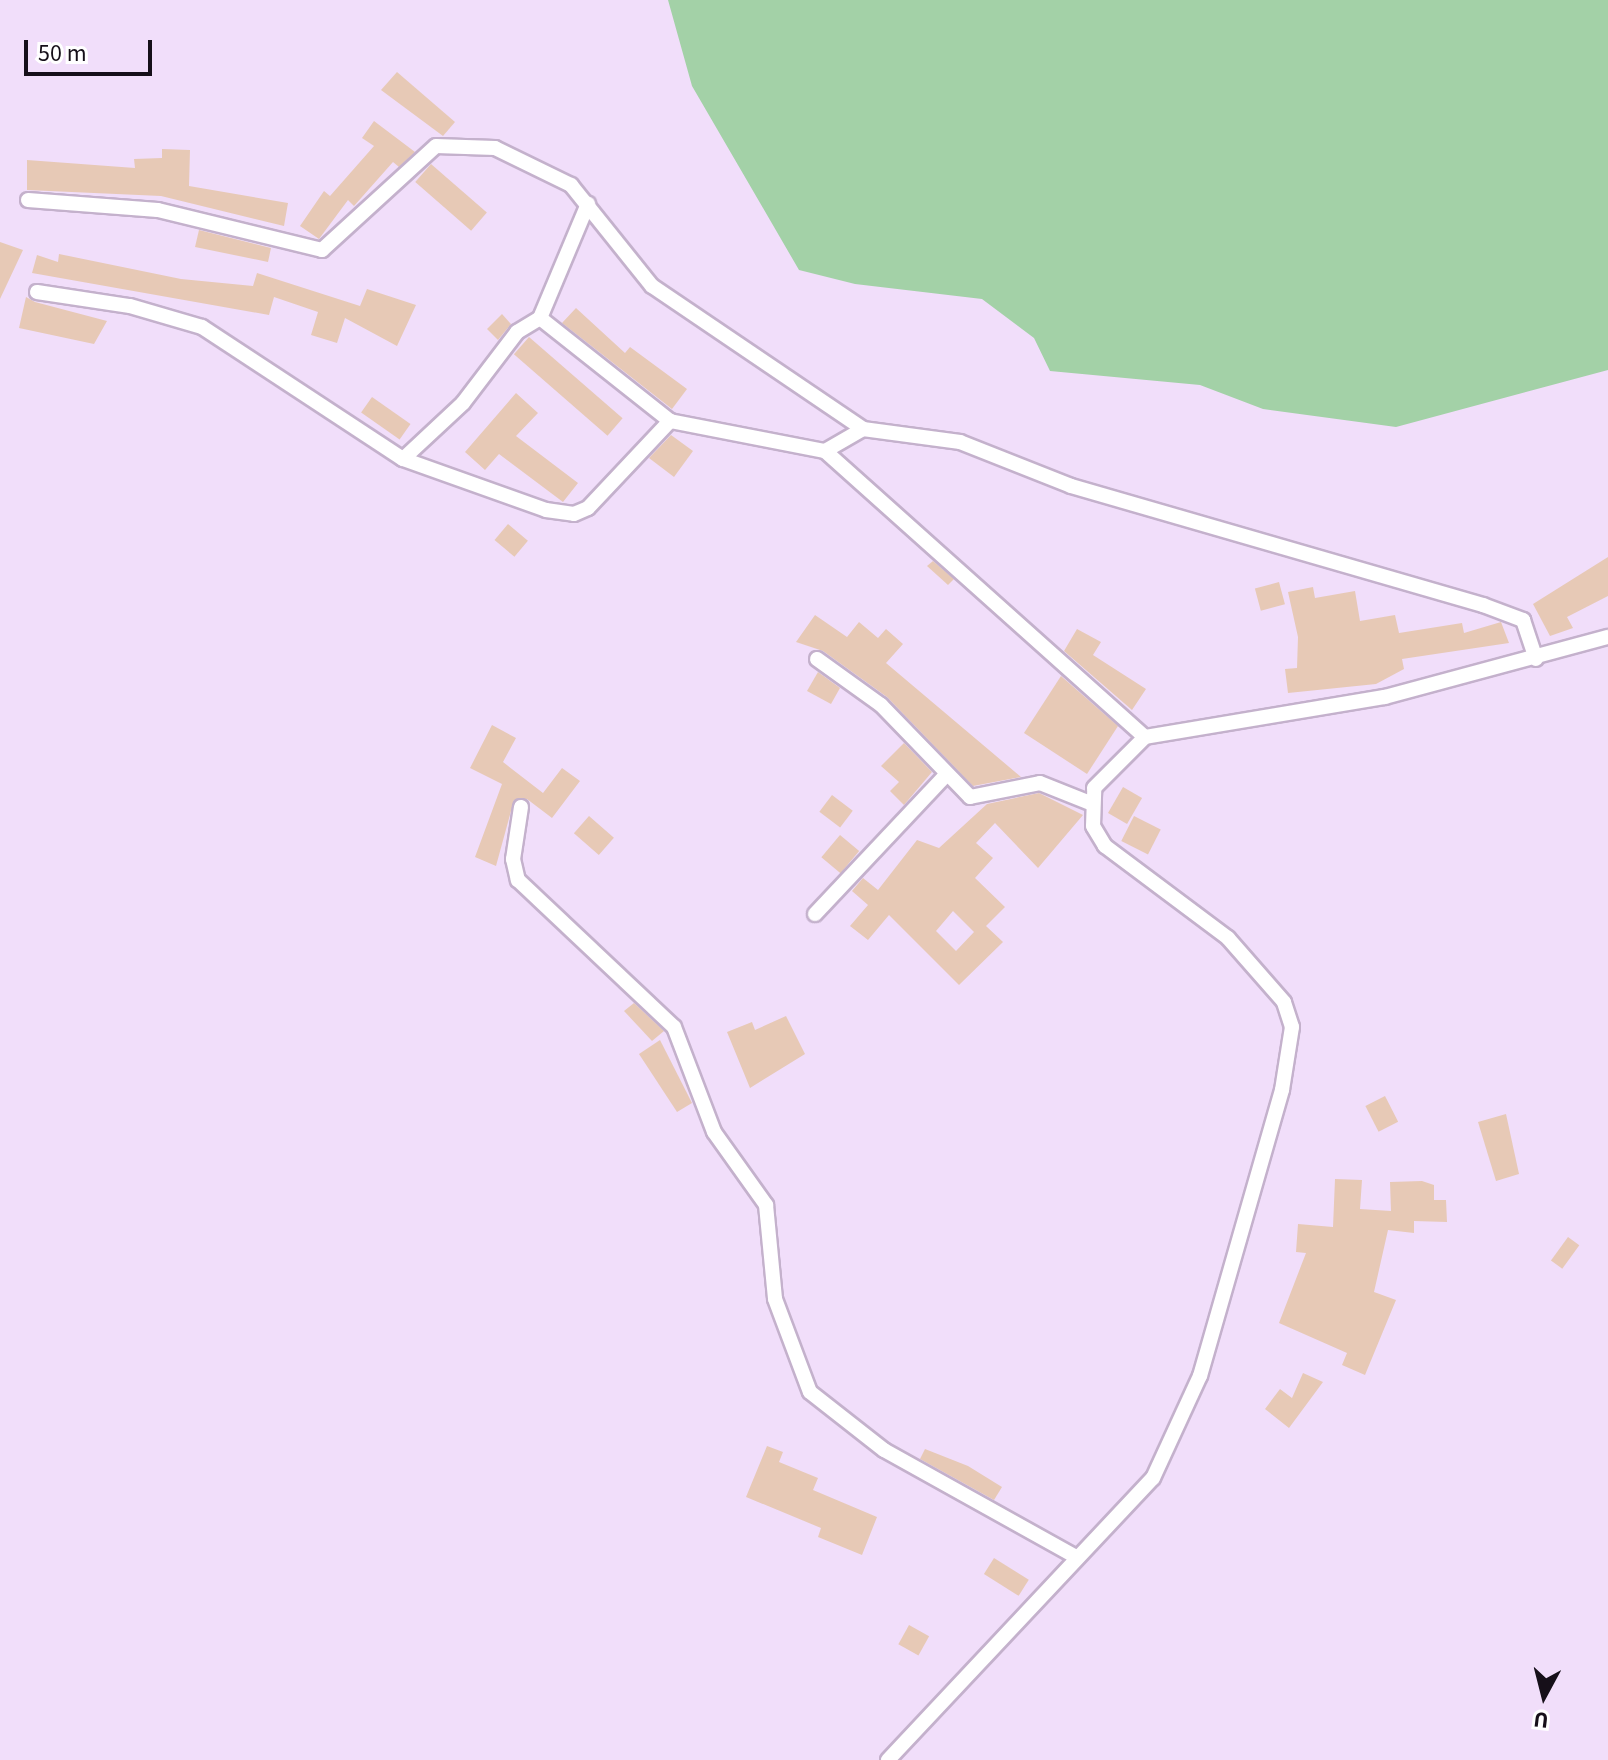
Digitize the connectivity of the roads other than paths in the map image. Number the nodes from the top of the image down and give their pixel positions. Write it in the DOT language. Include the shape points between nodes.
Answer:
graph roads {
  1 [pos="28,200"];
  2 [pos="588,204"];
  3 [pos="37,292"];
  4 [pos="540,318"];
  5 [pos="670,421"];
  6 [pos="863,429"];
  7 [pos="825,451"];
  8 [pos="403,459"];
  9 [pos="1608,637"];
  10 [pos="817,659"];
  11 [pos="1536,659"];
  12 [pos="1145,737"];
  13 [pos="946,775"];
  14 [pos="1090,803"];
  15 [pos="521,807"];
  16 [pos="815,914"];
  17 [pos="1076,1557"];
  18 [pos="888,1760"];
  1 -- 2 [label="street" via="158,210 322,250 436,146 466,143 534,165 571,185"];
  2 -- 4 [label="street"];
  2 -- 6 [label="street" via="652,286"];
  3 -- 8 [label="street" via="130,306 202,327"];
  4 -- 5 [label="street"];
  4 -- 8 [label="street" via="517,332 463,403"];
  5 -- 7 [label="street"];
  5 -- 8 [label="street" via="574,514 514,503"];
  6 -- 7 [label="street"];
  6 -- 11 [label="street" via="960,442 1071,486 1483,605 1530,628"];
  7 -- 12 [label="street"];
  9 -- 11 [label="street"];
  10 -- 13 [label="street" via="873,697"];
  11 -- 12 [label="street" via="1370,700"];
  12 -- 14 [label="street" via="1107,771"];
  13 -- 14 [label="street" via="976,799 1040,783"];
  13 -- 16 [label="street"];
  14 -- 17 [label="street" via="1105,846 1265,974 1292,1027 1282,1090 1175,1440 1153,1478"];
  15 -- 17 [label="street" via="513,859 518,880 674,1027 714,1132 766,1205 781,1323 810,1392 884,1450"];
  17 -- 18 [label="street"];
}
